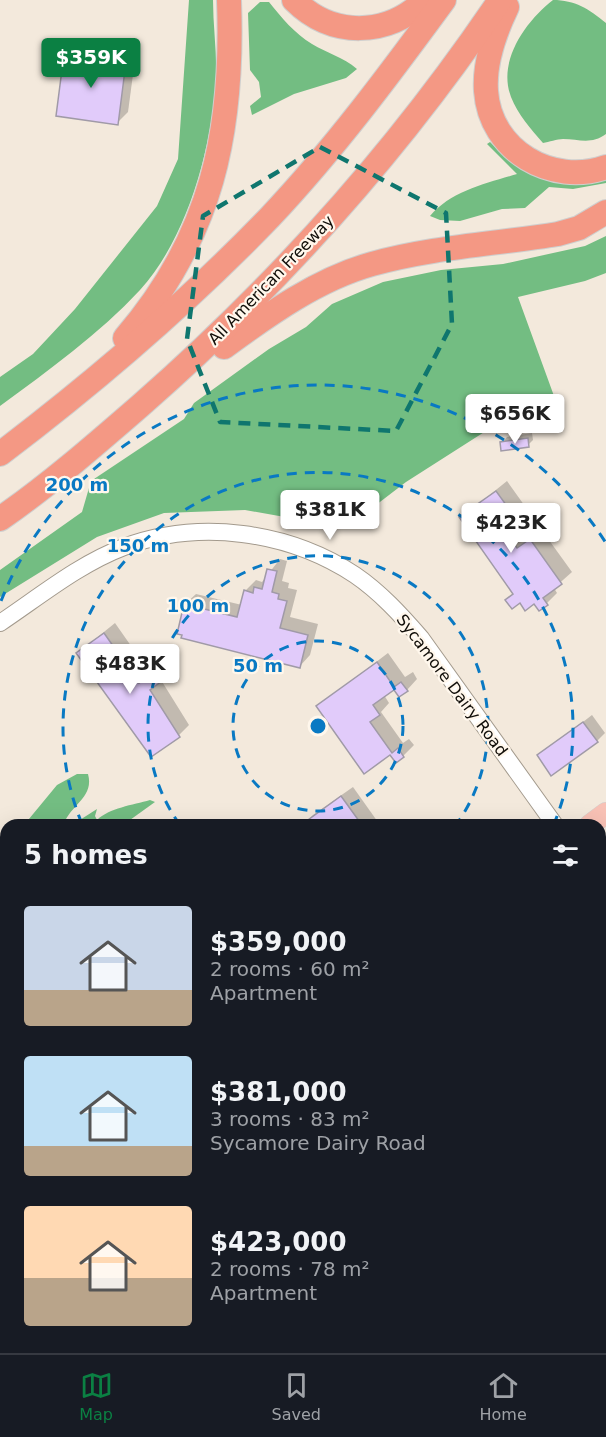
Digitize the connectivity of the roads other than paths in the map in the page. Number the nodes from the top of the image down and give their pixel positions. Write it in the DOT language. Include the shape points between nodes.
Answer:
graph roads {
  1 [pos="229,0"];
  2 [pos="294,0"];
  3 [pos="425,0"];
  4 [pos="444,0"];
  5 [pos="500,0"];
  6 [pos="510,0"];
  7 [pos="606,167"];
  8 [pos="606,212"];
  9 [pos="56,410"];
  10 [pos="112,431"];
  11 [pos="0,454"];
  12 [pos="0,519"];
  13 [pos="0,623"];
  14 [pos="551,819"];
  1 -- 9 [label="highway" via="225,114 198,225 141,320"];
  2 -- 3 [label="highway" via="322,21 354,29 386,25"];
  4 -- 9 [label="highway" via="353,121 272,215 178,309"];
  5 -- 10 [label="highway, All American Freeway" via="396,142 313,239 235,320"];
  6 -- 7 [label="highway" via="486,75 489,108 500,133 522,157 546,169 579,173"];
  8 -- 10 [label="highway" via="579,228 422,252 370,265 324,283 274,311"];
  9 -- 11 [label="highway"];
  10 -- 12 [label="highway, All American Freeway"];
  13 -- 14 [label="street, Sycamore Dairy Road" via="104,556 164,536 225,532 303,549 356,576 403,617"];
}
